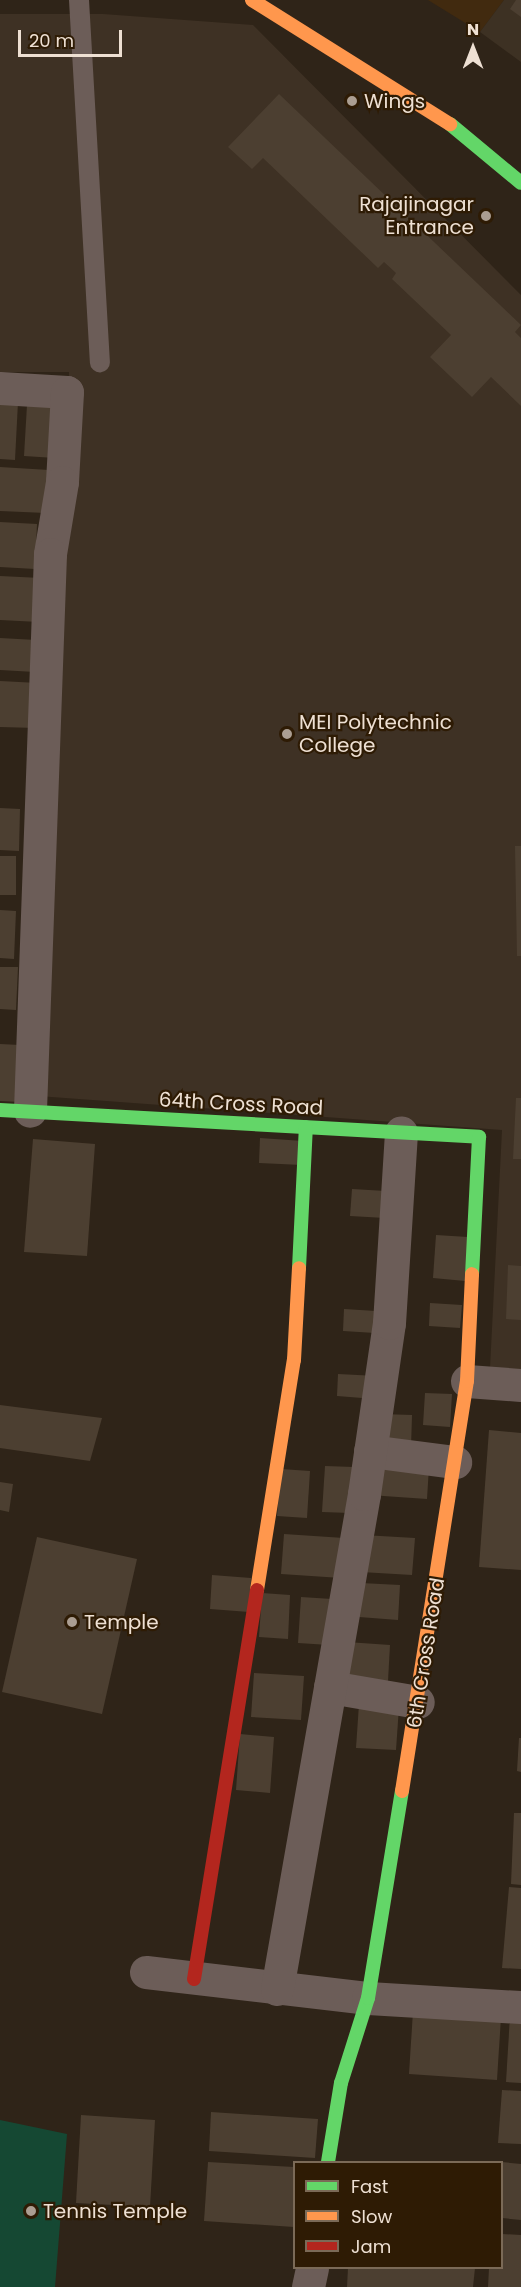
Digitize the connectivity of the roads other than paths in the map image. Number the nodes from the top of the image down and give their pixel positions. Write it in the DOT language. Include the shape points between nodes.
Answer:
graph roads {
  1 [pos="79,0"];
  2 [pos="252,0"];
  3 [pos="521,183"];
  4 [pos="100,362"];
  5 [pos="0,388"];
  6 [pos="15,1111"];
  7 [pos="306,1127"];
  8 [pos="401,1132"];
  9 [pos="479,1137"];
  10 [pos="467,1381"];
  11 [pos="521,1385"];
  12 [pos="370,1451"];
  13 [pos="455,1462"];
  14 [pos="330,1687"];
  15 [pos="418,1702"];
  16 [pos="146,1972"];
  17 [pos="194,1979"];
  18 [pos="277,1989"];
  19 [pos="368,1998"];
  20 [pos="521,2007"];
  21 [pos="328,2161"];
  22 [pos="312,2269"];
  23 [pos="309,2287"];
  1 -- 4 [label="lane"];
  2 -- 3 [label="street" via="467,135"];
  5 -- 6 [label="street" via="67,392 62,482 50,554"];
  6 -- 7 [label="street, 64th Cross Road"];
  7 -- 8 [label="street, 64th Cross Road"];
  7 -- 17 [label="street" via="294,1360"];
  8 -- 9 [label="street, 64th Cross Road"];
  8 -- 12 [label="street" via="389,1323"];
  9 -- 10 [label="street, 6th Cross Road"];
  10 -- 11 [label="street"];
  10 -- 13 [label="street, 6th Cross Road"];
  12 -- 13 [label="street"];
  12 -- 14 [label="street"];
  13 -- 15 [label="street, 6th Cross Road"];
  14 -- 15 [label="street"];
  14 -- 18 [label="street"];
  15 -- 19 [label="street, 6th Cross Road"];
  16 -- 17 [label="street"];
  17 -- 18 [label="street"];
  18 -- 19 [label="street"];
  19 -- 20 [label="street"];
  19 -- 21 [label="street, 6th Cross Road" via="341,2083"];
  22 -- 23 [label="street"];
}
